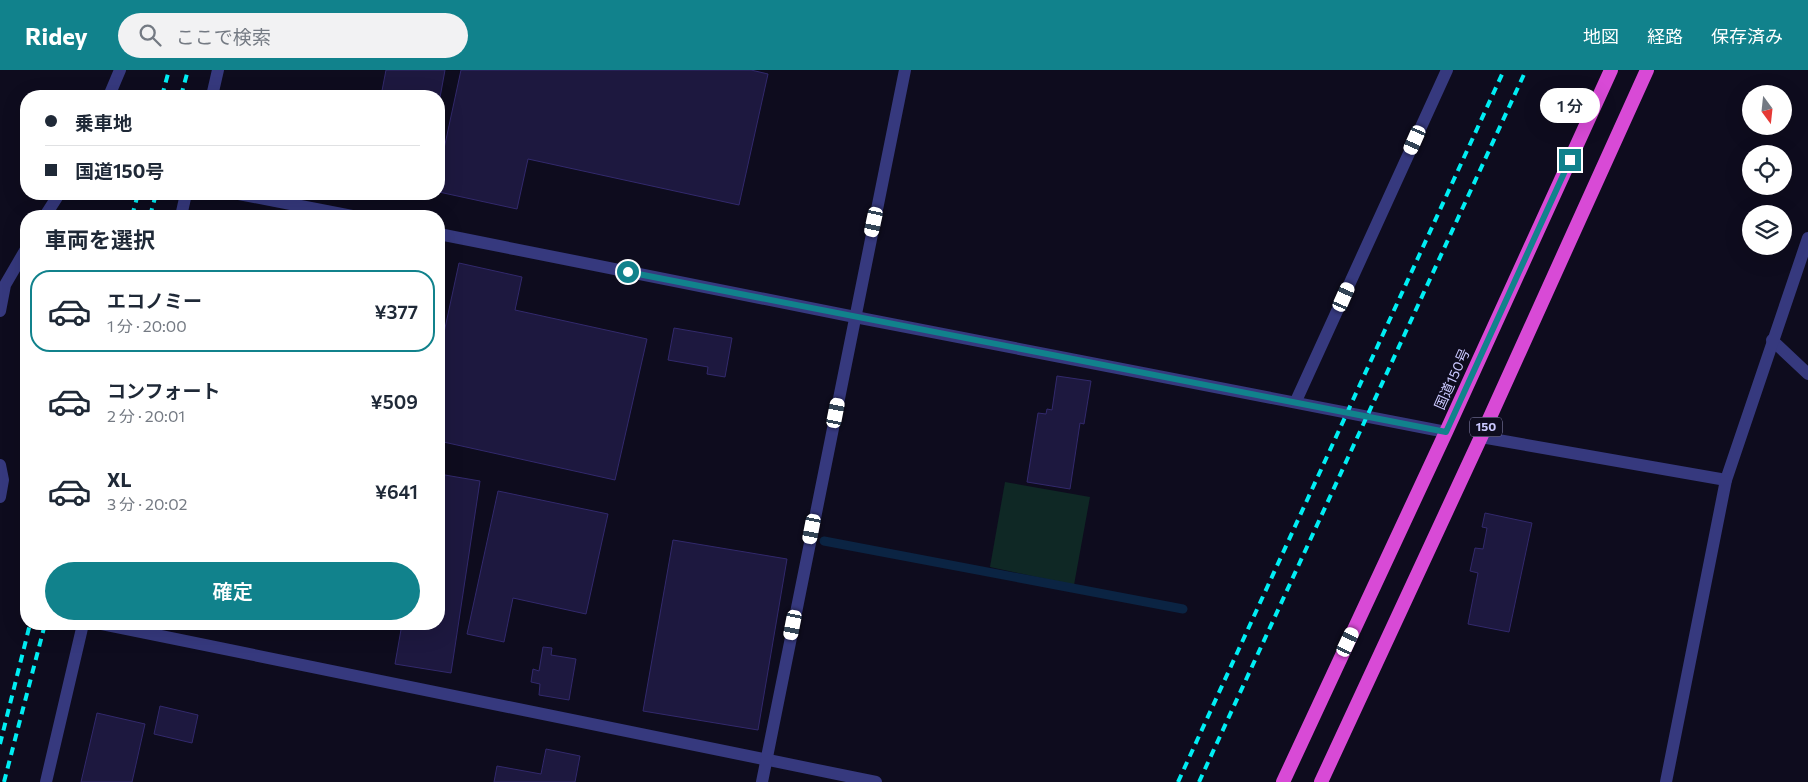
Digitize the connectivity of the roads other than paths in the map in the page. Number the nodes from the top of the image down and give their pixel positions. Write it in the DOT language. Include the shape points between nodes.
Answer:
graph roads {
  1 [pos="120,70"];
  2 [pos="218,70"];
  3 [pos="905,70"];
  4 [pos="1447,70"];
  5 [pos="1611,70"];
  6 [pos="1647,70"];
  7 [pos="112,90"];
  8 [pos="213,90"];
  9 [pos="270,200"];
  10 [pos="321,210"];
  11 [pos="445,235"];
  12 [pos="1808,238"];
  13 [pos="20,259"];
  14 [pos="0,312"];
  15 [pos="855,317"];
  16 [pos="1772,340"];
  17 [pos="1808,374"];
  18 [pos="1296,401"];
  19 [pos="1446,432"];
  20 [pos="1481,437"];
  21 [pos="0,466"];
  22 [pos="1726,480"];
  23 [pos="0,497"];
  24 [pos="82,630"];
  25 [pos="131,630"];
  26 [pos="766,760"];
  27 [pos="46,782"];
  28 [pos="762,782"];
  29 [pos="876,782"];
  30 [pos="1283,782"];
  31 [pos="1322,782"];
  32 [pos="1666,782"];
  1 -- 7 [label="street"];
  2 -- 8 [label="street"];
  3 -- 15 [label="street"];
  4 -- 18 [label="street"];
  5 -- 19 [label="highway, 国道150号 / 150"];
  6 -- 20 [label="highway, 150"];
  9 -- 10 [label="street"];
  11 -- 15 [label="street"];
  12 -- 16 [label="street"];
  13 -- 14 [label="street" via="5,285"];
  15 -- 18 [label="street"];
  15 -- 26 [label="street"];
  16 -- 17 [label="street"];
  16 -- 22 [label="street"];
  18 -- 19 [label="street"];
  19 -- 30 [label="highway, 国道150号 / 150"];
  20 -- 22 [label="street"];
  20 -- 31 [label="highway, 150"];
  21 -- 23 [label="street"];
  22 -- 32 [label="street"];
  24 -- 27 [label="street"];
  25 -- 26 [label="street"];
  26 -- 28 [label="street"];
  26 -- 29 [label="street"];
}
